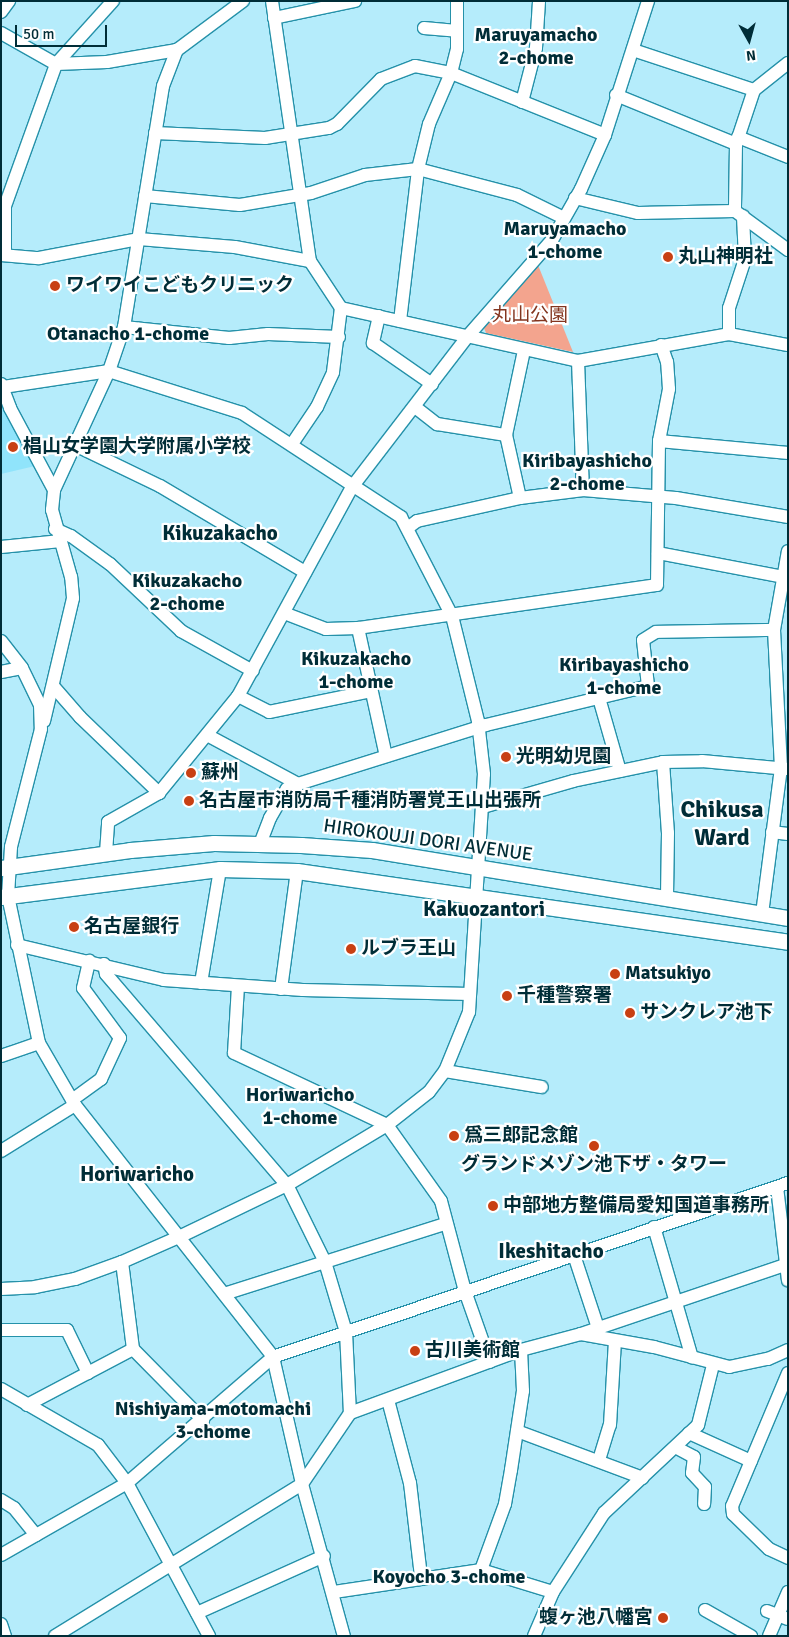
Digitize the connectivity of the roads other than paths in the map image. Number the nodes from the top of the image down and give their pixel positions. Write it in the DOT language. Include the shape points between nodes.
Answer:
graph roads {
  1 [pos="9,1"];
  2 [pos="113,1"];
  3 [pos="243,1"];
  4 [pos="272,1"];
  5 [pos="355,1"];
  6 [pos="539,1"];
  7 [pos="648,1"];
  8 [pos="456,2"];
  9 [pos="1,12"];
  10 [pos="274,18"];
  11 [pos="424,28"];
  12 [pos="457,32"];
  13 [pos="1,33"];
  14 [pos="177,50"];
  15 [pos="633,50"];
  16 [pos="56,64"];
  17 [pos="788,65"];
  18 [pos="451,73"];
  19 [pos="754,90"];
  20 [pos="616,95"];
  21 [pos="522,102"];
  22 [pos="155,133"];
  23 [pos="291,135"];
  24 [pos="605,135"];
  25 [pos="737,141"];
  26 [pos="788,157"];
  27 [pos="418,169"];
  28 [pos="300,195"];
  29 [pos="146,196"];
  30 [pos="575,198"];
  31 [pos="739,214"];
  32 [pos="564,218"];
  33 [pos="139,239"];
  34 [pos="788,250"];
  35 [pos="3,255"];
  36 [pos="310,261"];
  37 [pos="342,308"];
  38 [pos="379,316"];
  39 [pos="400,321"];
  40 [pos="124,327"];
  41 [pos="729,334"];
  42 [pos="339,336"];
  43 [pos="468,337"];
  44 [pos="661,345"];
  45 [pos="788,345"];
  46 [pos="524,350"];
  47 [pos="578,362"];
  48 [pos="108,371"];
  49 [pos="432,384"];
  50 [pos="2,385"];
  51 [pos="415,407"];
  52 [pos="506,435"];
  53 [pos="659,441"];
  54 [pos="292,444"];
  55 [pos="75,445"];
  56 [pos="788,453"];
  57 [pos="352,487"];
  58 [pos="54,490"];
  59 [pos="583,490"];
  60 [pos="659,496"];
  61 [pos="520,498"];
  62 [pos="788,517"];
  63 [pos="409,526"];
  64 [pos="55,529"];
  65 [pos="61,541"];
  66 [pos="1,547"];
  67 [pos="788,551"];
  68 [pos="658,553"];
  69 [pos="305,572"];
  70 [pos="784,577"];
  71 [pos="784,608"];
  72 [pos="284,613"];
  73 [pos="452,616"];
  74 [pos="358,628"];
  75 [pos="774,630"];
  76 [pos="1,641"];
  77 [pos="22,668"];
  78 [pos="253,671"];
  79 [pos="1,672"];
  80 [pos="53,686"];
  81 [pos="371,691"];
  82 [pos="238,696"];
  83 [pos="783,697"];
  84 [pos="599,698"];
  85 [pos="478,728"];
  86 [pos="42,729"];
  87 [pos="207,735"];
  88 [pos="386,756"];
  89 [pos="663,762"];
  90 [pos="784,769"];
  91 [pos="620,771"];
  92 [pos="298,784"];
  93 [pos="158,793"];
  94 [pos="483,807"];
  95 [pos="772,832"];
  96 [pos="788,834"];
  97 [pos="260,844"];
  98 [pos="106,853"];
  99 [pos="5,867"];
  100 [pos="479,867"];
  101 [pos="220,869"];
  102 [pos="297,870"];
  103 [pos="477,895"];
  104 [pos="667,897"];
  105 [pos="3,901"];
  106 [pos="762,914"];
  107 [pos="788,918"];
  108 [pos="788,942"];
  109 [pos="17,945"];
  110 [pos="89,961"];
  111 [pos="104,964"];
  112 [pos="201,983"];
  113 [pos="238,986"];
  114 [pos="281,989"];
  115 [pos="470,994"];
  116 [pos="39,1043"];
  117 [pos="1,1056"];
  118 [pos="446,1072"];
  119 [pos="542,1087"];
  120 [pos="73,1102"];
  121 [pos="387,1125"];
  122 [pos="1,1151"];
  123 [pos="287,1185"];
  124 [pos="782,1185"];
  125 [pos="446,1224"];
  126 [pos="654,1227"];
  127 [pos="179,1237"];
  128 [pos="574,1255"];
  129 [pos="122,1262"];
  130 [pos="326,1262"];
  131 [pos="787,1264"];
  132 [pos="788,1280"];
  133 [pos="1,1289"];
  134 [pos="465,1291"];
  135 [pos="224,1294"];
  136 [pos="677,1301"];
  137 [pos="598,1328"];
  138 [pos="1,1330"];
  139 [pos="346,1332"];
  140 [pos="581,1334"];
  141 [pos="615,1342"];
  142 [pos="133,1349"];
  143 [pos="521,1350"];
  144 [pos="788,1350"];
  145 [pos="273,1357"];
  146 [pos="692,1358"];
  147 [pos="490,1362"];
  148 [pos="713,1365"];
  149 [pos="788,1373"];
  150 [pos="88,1374"];
  151 [pos="1,1390"];
  152 [pos="388,1400"];
  153 [pos="27,1405"];
  154 [pos="350,1414"];
  155 [pos="203,1420"];
  156 [pos="517,1430"];
  157 [pos="689,1433"];
  158 [pos="677,1448"];
  159 [pos="599,1460"];
  160 [pos="751,1461"];
  161 [pos="643,1478"];
  162 [pos="127,1483"];
  163 [pos="302,1484"];
  164 [pos="1,1500"];
  165 [pos="704,1504"];
  166 [pos="36,1534"];
  167 [pos="1,1555"];
  168 [pos="324,1556"];
  169 [pos="788,1558"];
  170 [pos="171,1566"];
  171 [pos="481,1570"];
  172 [pos="421,1576"];
  173 [pos="334,1592"];
  174 [pos="553,1592"];
  175 [pos="788,1592"];
  176 [pos="705,1610"];
  177 [pos="197,1613"];
  178 [pos="778,1615"];
  179 [pos="1,1624"];
  180 [pos="5,1636"];
  181 [pos="54,1636"];
  182 [pos="209,1636"];
  183 [pos="344,1636"];
  184 [pos="534,1636"];
  185 [pos="751,1636"];
  186 [pos="769,1636"];
  1 -- 9 [label="street"];
  2 -- 16 [label="street"];
  3 -- 14 [label="street"];
  4 -- 10 [label="street"];
  5 -- 10 [label="street"];
  6 -- 21 [label="street" via="536,48"];
  7 -- 15 [label="street"];
  8 -- 12 [label="street"];
  10 -- 23 [label="street"];
  11 -- 12 [label="street"];
  12 -- 18 [label="street"];
  13 -- 16 [label="street"];
  14 -- 16 [label="street" via="107,62"];
  14 -- 22 [label="street" via="162,86"];
  15 -- 19 [label="street"];
  15 -- 20 [label="street"];
  16 -- 35 [label="street" via="5,206"];
  17 -- 19 [label="street"];
  18 -- 21 [label="street"];
  18 -- 23 [label="street" via="415,66 394,72 381,79 337,124"];
  18 -- 27 [label="street" via="429,124"];
  19 -- 25 [label="street"];
  20 -- 24 [label="street"];
  20 -- 25 [label="street"];
  21 -- 24 [label="street"];
  22 -- 23 [label="street" via="265,138"];
  22 -- 29 [label="street"];
  23 -- 28 [label="street"];
  24 -- 30 [label="street"];
  25 -- 26 [label="street"];
  25 -- 31 [label="street"];
  27 -- 28 [label="street" via="364,175"];
  27 -- 32 [label="street" via="517,195"];
  27 -- 39 [label="street"];
  28 -- 29 [label="street" via="240,205"];
  28 -- 36 [label="street"];
  29 -- 33 [label="street"];
  30 -- 31 [label="street" via="638,212"];
  30 -- 32 [label="street"];
  31 -- 34 [label="street"];
  31 -- 41 [label="street" via="745,260 729,308"];
  32 -- 43 [label="street" via="552,240"];
  33 -- 35 [label="street" via="39,258"];
  33 -- 36 [label="street" via="235,247"];
  33 -- 40 [label="street"];
  36 -- 37 [label="street"];
  37 -- 38 [label="street"];
  37 -- 42 [label="street"];
  38 -- 39 [label="street"];
  38 -- 49 [label="street" via="373,343"];
  39 -- 43 [label="street"];
  40 -- 42 [label="street" via="229,338 268,334"];
  40 -- 48 [label="street"];
  41 -- 44 [label="street"];
  41 -- 45 [label="street"];
  42 -- 54 [label="street" via="332,372 316,407"];
  43 -- 46 [label="street"];
  43 -- 49 [label="street"];
  44 -- 47 [label="street"];
  44 -- 53 [label="street" via="667,362 669,390"];
  46 -- 47 [label="street"];
  46 -- 52 [label="street"];
  47 -- 59 [label="street"];
  48 -- 50 [label="street"];
  48 -- 54 [label="street" via="242,413"];
  48 -- 55 [label="street"];
  49 -- 51 [label="street"];
  50 -- 58 [label="street" via="10,408"];
  51 -- 52 [label="street" via="437,424"];
  51 -- 57 [label="street"];
  52 -- 61 [label="street"];
  53 -- 56 [label="street"];
  53 -- 60 [label="street"];
  54 -- 57 [label="street"];
  55 -- 58 [label="street"];
  55 -- 69 [label="street" via="160,486"];
  57 -- 63 [label="street" via="401,517"];
  57 -- 69 [label="street"];
  58 -- 64 [label="street" via="52,510"];
  59 -- 60 [label="street"];
  59 -- 61 [label="street"];
  60 -- 62 [label="street"];
  60 -- 68 [label="street"];
  61 -- 63 [label="street" via="417,521"];
  63 -- 73 [label="street"];
  64 -- 65 [label="street"];
  64 -- 78 [label="street" via="71,536 110,564 181,632"];
  65 -- 66 [label="street"];
  65 -- 80 [label="street" via="72,598"];
  67 -- 70 [label="street"];
  68 -- 70 [label="street"];
  68 -- 73 [label="street" via="657,585"];
  69 -- 72 [label="street"];
  70 -- 71 [label="street"];
  71 -- 75 [label="street"];
  72 -- 74 [label="street" via="326,629"];
  72 -- 78 [label="street"];
  73 -- 74 [label="street"];
  73 -- 85 [label="street"];
  74 -- 81 [label="street"];
  75 -- 83 [label="street"];
  75 -- 84 [label="street" via="656,632 644,640 648,686"];
  76 -- 77 [label="street"];
  77 -- 79 [label="street"];
  77 -- 86 [label="street" via="35,690"];
  78 -- 82 [label="street"];
  80 -- 86 [label="street"];
  80 -- 93 [label="street"];
  81 -- 82 [label="street" via="269,712"];
  81 -- 88 [label="street"];
  82 -- 87 [label="street"];
  83 -- 90 [label="street"];
  84 -- 85 [label="street"];
  84 -- 91 [label="street"];
  85 -- 88 [label="street"];
  85 -- 94 [label="street" via="484,774"];
  86 -- 99 [label="street"];
  87 -- 92 [label="street"];
  87 -- 93 [label="street"];
  88 -- 92 [label="street"];
  89 -- 90 [label="street" via="702,761"];
  89 -- 91 [label="street"];
  89 -- 104 [label="street" via="668,833"];
  90 -- 95 [label="street"];
  91 -- 94 [label="street"];
  92 -- 97 [label="street" via="287,789"];
  93 -- 98 [label="street" via="108,822"];
  94 -- 100 [label="street"];
  95 -- 96 [label="street"];
  95 -- 106 [label="street"];
  97 -- 98 [label="main road, HIROKOUJI DORI AVENUE" via="214,842"];
  97 -- 100 [label="main road, HIROKOUJI DORI AVENUE" via="372,850"];
  98 -- 99 [label="main road, HIROKOUJI DORI AVENUE"];
  99 -- 105 [label="street"];
  100 -- 103 [label="street"];
  100 -- 104 [label="main road, HIROKOUJI DORI AVENUE"];
  101 -- 102 [label="main road"];
  101 -- 105 [label="main road"];
  101 -- 112 [label="street"];
  102 -- 103 [label="main road"];
  102 -- 114 [label="street"];
  103 -- 108 [label="main road"];
  103 -- 115 [label="street"];
  104 -- 106 [label="main road, HIROKOUJI DORI AVENUE"];
  105 -- 109 [label="street"];
  106 -- 107 [label="main road, HIROKOUJI DORI AVENUE"];
  109 -- 110 [label="street"];
  109 -- 116 [label="street"];
  110 -- 111 [label="street"];
  110 -- 120 [label="street" via="83,988 120,1038 101,1078"];
  111 -- 112 [label="street" via="164,980"];
  111 -- 123 [label="street" via="106,974"];
  112 -- 113 [label="street"];
  113 -- 114 [label="street"];
  113 -- 121 [label="street" via="234,1054"];
  114 -- 115 [label="street"];
  115 -- 118 [label="street" via="461,1036"];
  116 -- 117 [label="street"];
  116 -- 120 [label="street"];
  118 -- 119 [label="street"];
  118 -- 121 [label="street" via="412,1108"];
  120 -- 122 [label="street"];
  120 -- 127 [label="street"];
  121 -- 123 [label="street"];
  121 -- 125 [label="street" via="441,1201"];
  123 -- 127 [label="street"];
  123 -- 130 [label="street"];
  124 -- 126 [label="street"];
  124 -- 131 [label="street"];
  125 -- 130 [label="street"];
  125 -- 134 [label="street"];
  126 -- 128 [label="street"];
  126 -- 136 [label="street"];
  127 -- 129 [label="street"];
  127 -- 135 [label="street"];
  128 -- 134 [label="street"];
  128 -- 137 [label="street"];
  129 -- 133 [label="street" via="67,1280 35,1287"];
  129 -- 142 [label="street"];
  130 -- 135 [label="street"];
  130 -- 139 [label="street"];
  131 -- 132 [label="street"];
  131 -- 136 [label="street"];
  134 -- 139 [label="street"];
  134 -- 147 [label="street"];
  135 -- 145 [label="street"];
  136 -- 137 [label="street"];
  136 -- 146 [label="street"];
  137 -- 140 [label="street"];
  138 -- 150 [label="street" via="67,1330"];
  139 -- 145 [label="street"];
  139 -- 154 [label="street"];
  140 -- 141 [label="street"];
  140 -- 143 [label="street"];
  141 -- 146 [label="street" via="654,1347"];
  141 -- 159 [label="street" via="610,1425"];
  142 -- 150 [label="street"];
  142 -- 155 [label="street"];
  143 -- 147 [label="street"];
  143 -- 156 [label="street" via="523,1391"];
  144 -- 148 [label="street" via="768,1359 729,1367"];
  145 -- 155 [label="street"];
  145 -- 163 [label="street"];
  146 -- 148 [label="street"];
  147 -- 152 [label="street"];
  148 -- 157 [label="street" via="705,1407 698,1425"];
  149 -- 160 [label="street"];
  150 -- 153 [label="street"];
  151 -- 153 [label="street"];
  152 -- 154 [label="street"];
  152 -- 172 [label="street" via="410,1483"];
  153 -- 162 [label="street" via="98,1445"];
  154 -- 163 [label="street"];
  155 -- 162 [label="street"];
  156 -- 159 [label="street"];
  156 -- 171 [label="street" via="504,1504"];
  157 -- 158 [label="street"];
  157 -- 160 [label="street"];
  158 -- 161 [label="street"];
  158 -- 165 [label="street" via="694,1457 692,1473 705,1487"];
  159 -- 161 [label="street"];
  160 -- 169 [label="street" via="732,1506 733,1514 769,1550"];
  161 -- 174 [label="street" via="604,1513"];
  162 -- 166 [label="street"];
  162 -- 170 [label="street"];
  163 -- 168 [label="street"];
  163 -- 170 [label="street"];
  164 -- 166 [label="street" via="14,1508"];
  166 -- 167 [label="street"];
  168 -- 173 [label="street"];
  168 -- 177 [label="street"];
  170 -- 177 [label="street"];
  170 -- 181 [label="street"];
  171 -- 172 [label="street"];
  171 -- 174 [label="street"];
  172 -- 173 [label="street"];
  173 -- 183 [label="street"];
  174 -- 184 [label="street"];
  175 -- 178 [label="street"];
  176 -- 185 [label="street"];
  177 -- 182 [label="street"];
  178 -- 186 [label="street"];
  179 -- 180 [label="street"];
}
